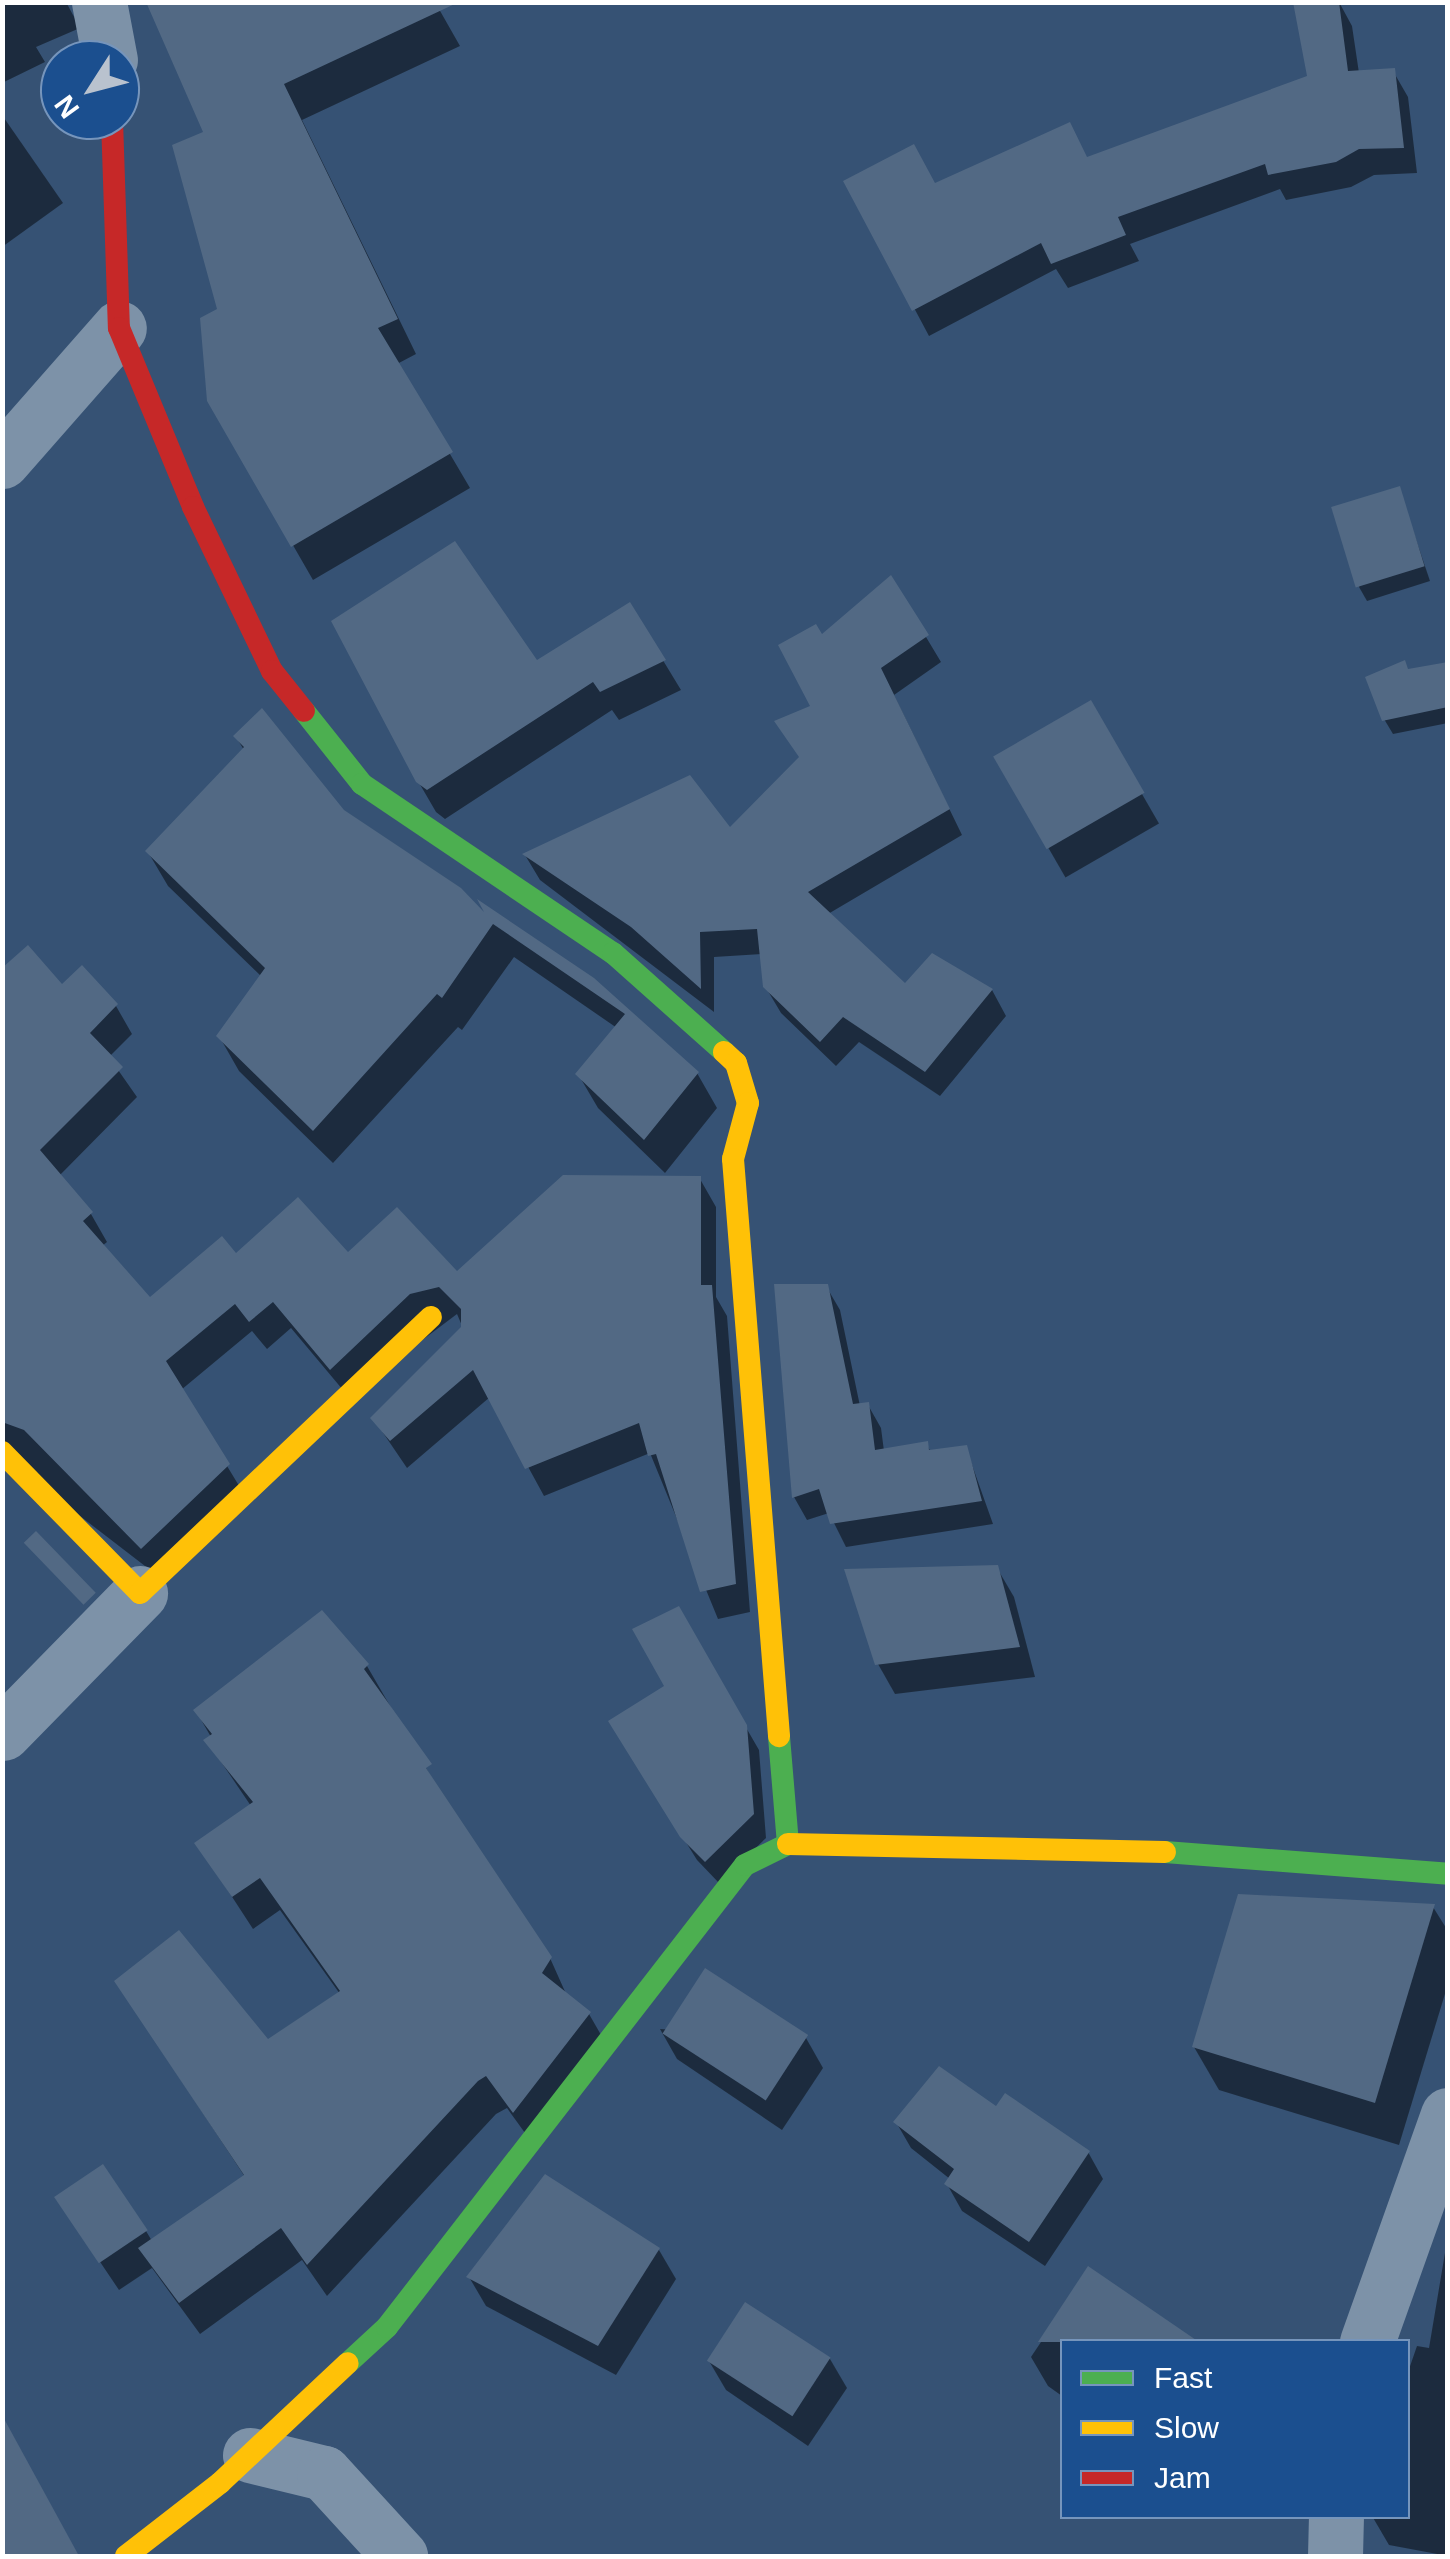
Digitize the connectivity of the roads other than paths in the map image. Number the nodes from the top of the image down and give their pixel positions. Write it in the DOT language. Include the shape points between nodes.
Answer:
graph roads {
  1 [pos="99,2"];
  2 [pos="106,40"];
  3 [pos="113,140"];
  4 [pos="119,328"];
  5 [pos="2,461"];
  6 [pos="431,1317"];
  7 [pos="2,1452"];
  8 [pos="140,1592"];
  9 [pos="3,1733"];
  10 [pos="788,1844"];
  11 [pos="1448,1874"];
  12 [pos="1448,2115"];
  13 [pos="1368,2339"];
  14 [pos="250,2455"];
  15 [pos="1336,2519"];
  16 [pos="126,2556"];
  17 [pos="400,2556"];
  18 [pos="1336,2556"];
  1 -- 2 [label="street"];
  3 -- 4 [label="street"];
  4 -- 5 [label="street"];
  4 -- 10 [label="street" via="272,670 362,784 613,953 736,1062 748,1103 733,1159"];
  6 -- 8 [label="street"];
  7 -- 8 [label="street"];
  8 -- 9 [label="street"];
  10 -- 11 [label="street" via="1166,1852"];
  10 -- 14 [label="street" via="744,1865 387,2327"];
  12 -- 13 [label="street"];
  14 -- 16 [label="street"];
  14 -- 17 [label="street" via="324,2472"];
  15 -- 18 [label="street"];
}
